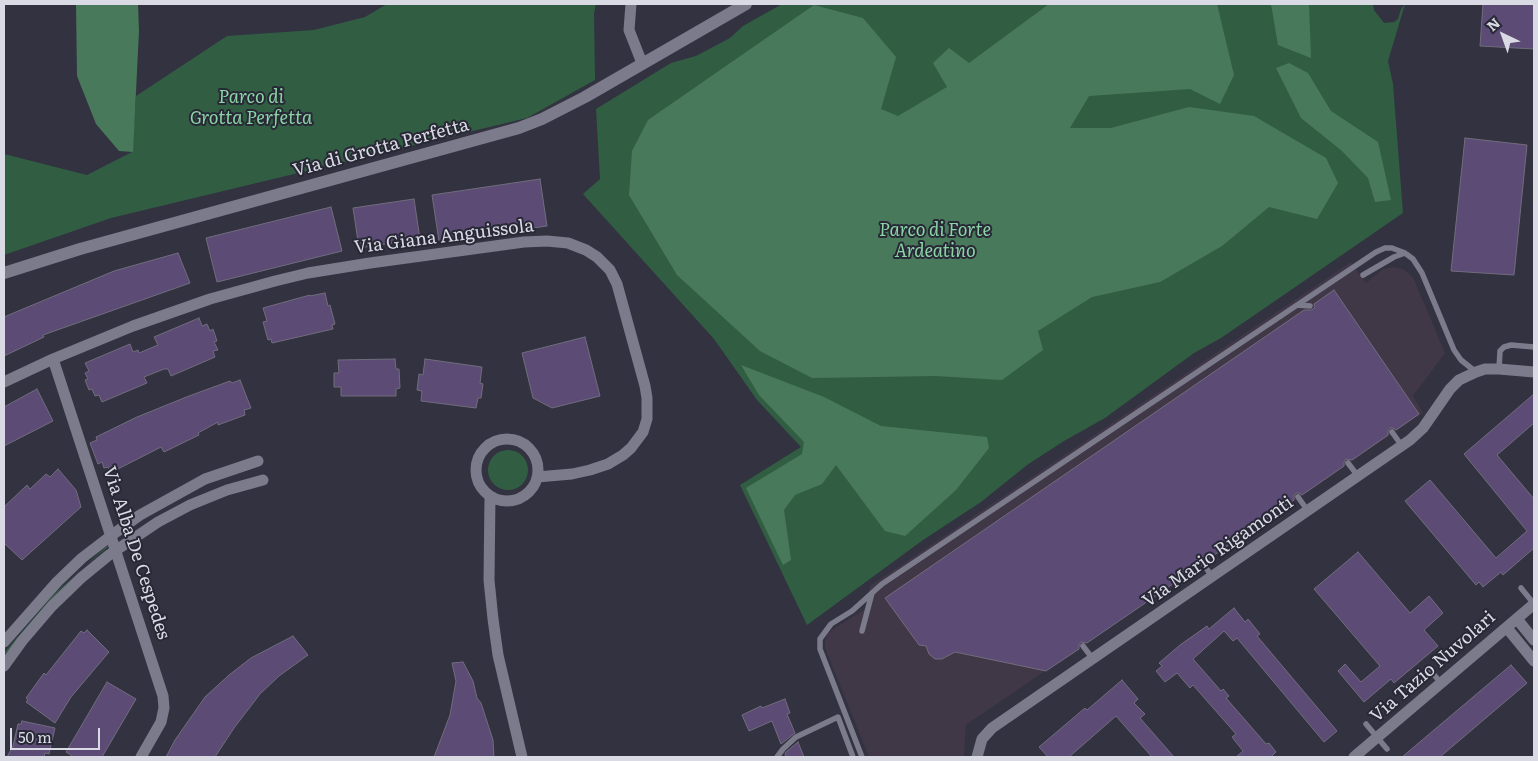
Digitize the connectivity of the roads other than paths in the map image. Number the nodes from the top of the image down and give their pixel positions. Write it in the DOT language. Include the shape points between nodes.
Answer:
graph roads {
  1 [pos="631,4"];
  2 [pos="746,4"];
  3 [pos="642,64"];
  4 [pos="1405,253"];
  5 [pos="4,274"];
  6 [pos="1363,275"];
  7 [pos="1310,306"];
  8 [pos="1534,347"];
  9 [pos="53,358"];
  10 [pos="1499,368"];
  11 [pos="1476,372"];
  12 [pos="1534,372"];
  13 [pos="4,382"];
  14 [pos="1392,432"];
  15 [pos="1402,446"];
  16 [pos="258,461"];
  17 [pos="1348,463"];
  18 [pos="1358,476"];
  19 [pos="537,477"];
  20 [pos="263,480"];
  21 [pos="490,496"];
  22 [pos="1298,498"];
  23 [pos="1308,511"];
  24 [pos="112,535"];
  25 [pos="117,550"];
  26 [pos="1203,563"];
  27 [pos="1212,577"];
  28 [pos="1521,588"];
  29 [pos="1534,604"];
  30 [pos="1517,619"];
  31 [pos="1506,628"];
  32 [pos="862,631"];
  33 [pos="1534,640"];
  34 [pos="4,642"];
  35 [pos="1083,646"];
  36 [pos="1093,659"];
  37 [pos="1534,661"];
  38 [pos="4,666"];
  39 [pos="1430,670"];
  40 [pos="1441,683"];
  41 [pos="1366,724"];
  42 [pos="1377,738"];
  43 [pos="1387,749"];
  44 [pos="142,757"];
  45 [pos="522,757"];
  46 [pos="777,757"];
  47 [pos="853,757"];
  48 [pos="862,757"];
  49 [pos="977,757"];
  50 [pos="1354,757"];
  1 -- 3 [label="street" via="629,30"];
  2 -- 3 [label="street, Via di Grotta Perfetta"];
  3 -- 5 [label="street, Via di Grotta Perfetta" via="551,115 501,134 80,249"];
  4 -- 6 [label="lane"];
  4 -- 11 [label="lane" via="1422,273 1454,350"];
  4 -- 48 [label="lane" via="1392,248 1376,252 882,584 852,611 831,624 820,639 820,649"];
  7 -- 32 [label="lane" via="1293,305 873,588"];
  8 -- 10 [label="lane" via="1504,347 1500,351"];
  9 -- 13 [label="street, Via Giana Anguissola"];
  9 -- 19 [label="street, Via Giana Anguissola" via="188,306 308,273 524,242 568,243 597,257 610,270 617,284 645,386 647,419 635,443 608,464 572,474"];
  9 -- 24 [label="street, Via Alba De Cespedes"];
  10 -- 11 [label="street, Via Mario Rigamonti"];
  10 -- 12 [label="street, Via Mario Rigamonti"];
  11 -- 15 [label="street, Via Mario Rigamonti" via="1459,380 1423,428"];
  14 -- 15 [label="lane"];
  15 -- 18 [label="street, Via Mario Rigamonti"];
  16 -- 24 [label="street" via="205,479 140,515"];
  17 -- 18 [label="lane"];
  18 -- 23 [label="street, Via Mario Rigamonti"];
  19 -- 21 [label="street" via="531,490 518,499 504,501"];
  19 -- 21 [label="street" via="535,456 525,445 511,440 496,442 480,456 477,470 480,485"];
  20 -- 25 [label="street" via="190,505"];
  21 -- 45 [label="street" via="492,619"];
  22 -- 23 [label="lane"];
  23 -- 27 [label="street, Via Mario Rigamonti"];
  24 -- 25 [label="street, Via Alba De Cespedes"];
  24 -- 34 [label="street" via="57,582"];
  25 -- 38 [label="street" via="52,606"];
  25 -- 44 [label="street, Via Alba De Cespedes" via="164,700 161,722"];
  26 -- 27 [label="lane"];
  27 -- 36 [label="street, Via Mario Rigamonti"];
  28 -- 29 [label="lane"];
  29 -- 30 [label="street, Via Tazio Nuvolari"];
  30 -- 31 [label="street, Via Tazio Nuvolari"];
  30 -- 33 [label="street"];
  31 -- 37 [label="street"];
  31 -- 40 [label="street, Via Tazio Nuvolari"];
  35 -- 36 [label="lane"];
  36 -- 49 [label="street, Via Mario Rigamonti" via="992,728 982,739"];
  39 -- 40 [label="lane"];
  40 -- 42 [label="street, Via Tazio Nuvolari"];
  41 -- 42 [label="lane"];
  42 -- 43 [label="lane"];
  42 -- 50 [label="street, Via Tazio Nuvolari"];
  46 -- 47 [label="lane" via="796,737 838,717"];
}
